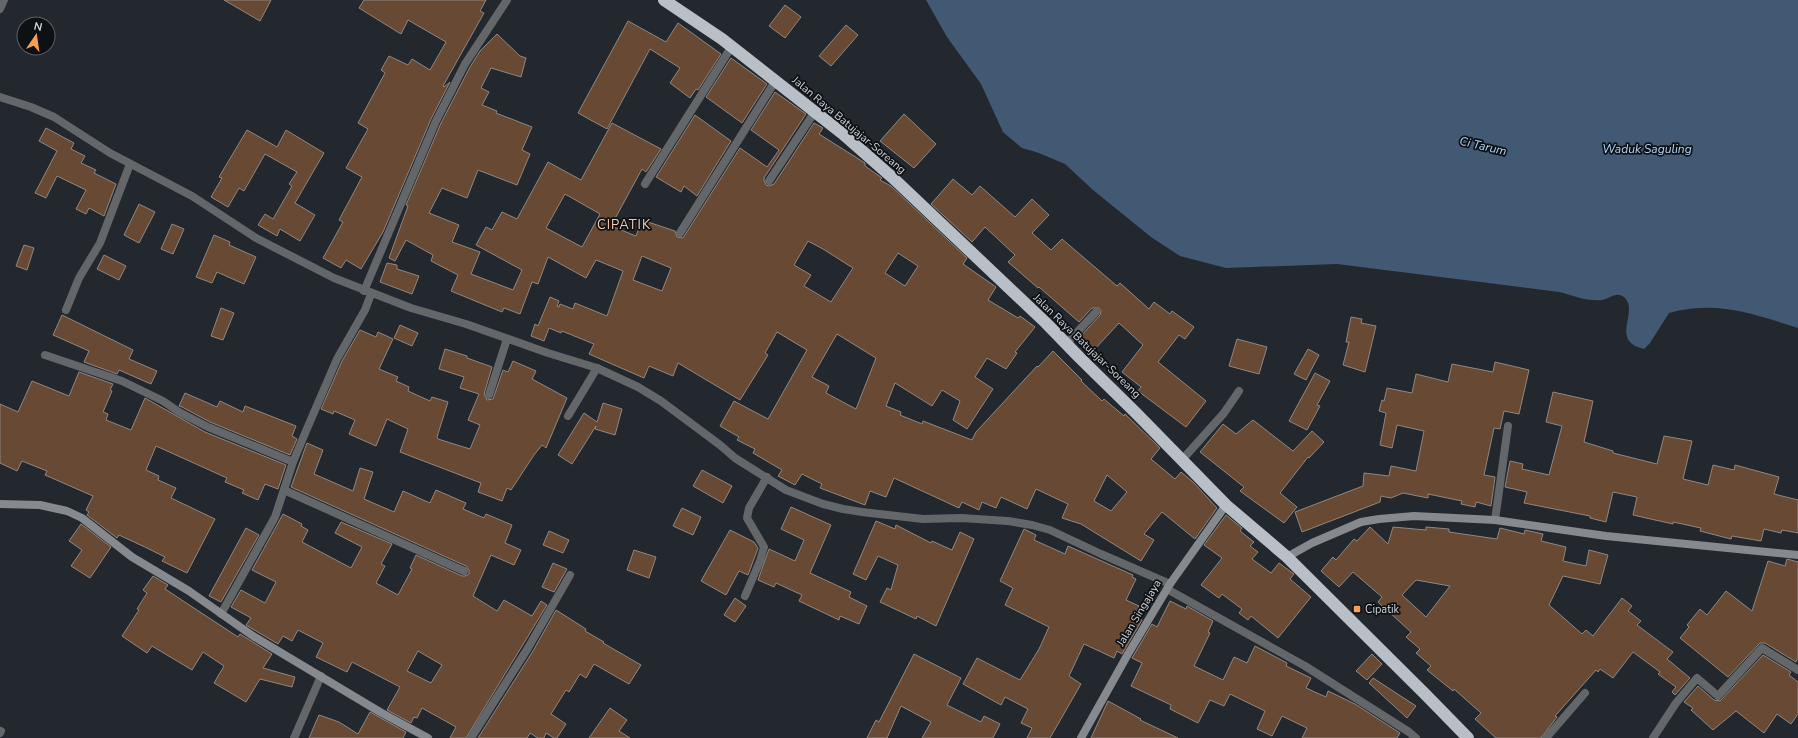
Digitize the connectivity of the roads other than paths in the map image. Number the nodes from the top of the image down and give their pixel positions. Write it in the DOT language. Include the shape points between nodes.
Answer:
graph roads {
  1 [pos="4,0"];
  2 [pos="506,0"];
  3 [pos="664,0"];
  4 [pos="0,9"];
  5 [pos="732,46"];
  6 [pos="776,80"];
  7 [pos="0,98"];
  8 [pos="814,113"];
  9 [pos="130,164"];
  10 [pos="769,181"];
  11 [pos="645,184"];
  12 [pos="680,233"];
  13 [pos="368,292"];
  14 [pos="66,310"];
  15 [pos="1096,312"];
  16 [pos="507,339"];
  17 [pos="1066,344"];
  18 [pos="45,355"];
  19 [pos="596,368"];
  20 [pos="1239,391"];
  21 [pos="489,395"];
  22 [pos="568,416"];
  23 [pos="1508,426"];
  24 [pos="1181,461"];
  25 [pos="293,462"];
  26 [pos="765,480"];
  27 [pos="284,490"];
  28 [pos="0,504"];
  29 [pos="1226,505"];
  30 [pos="1495,520"];
  31 [pos="1798,555"];
  32 [pos="1287,557"];
  33 [pos="464,570"];
  34 [pos="570,575"];
  35 [pos="1169,586"];
  36 [pos="745,596"];
  37 [pos="221,614"];
  38 [pos="1798,670"];
  39 [pos="320,676"];
  40 [pos="1585,694"];
  41 [pos="294,738"];
  42 [pos="428,738"];
  43 [pos="471,738"];
  44 [pos="1081,738"];
  45 [pos="1416,738"];
  46 [pos="1468,738"];
  47 [pos="1546,738"];
  48 [pos="1654,738"];
  1 -- 4 [label="street"];
  2 -- 13 [label="street" via="465,64 436,121"];
  3 -- 5 [label="highway, Jalan Raya Batujajar-Soreang"];
  5 -- 6 [label="highway, Jalan Raya Batujajar-Soreang"];
  5 -- 11 [label="street"];
  6 -- 8 [label="highway, Jalan Raya Batujajar-Soreang"];
  6 -- 12 [label="street"];
  7 -- 9 [label="street" via="54,117"];
  8 -- 10 [label="street"];
  8 -- 17 [label="highway, Jalan Raya Batujajar-Soreang" via="843,134 893,178"];
  9 -- 13 [label="street" via="192,196 256,238 334,278"];
  9 -- 14 [label="street" via="100,243 79,278"];
  13 -- 16 [label="street"];
  13 -- 25 [label="street" via="365,310 337,359"];
  15 -- 17 [label="street"];
  16 -- 19 [label="street"];
  16 -- 21 [label="street"];
  17 -- 24 [label="highway, Jalan Raya Batujajar-Soreang"];
  18 -- 25 [label="street" via="122,381 208,427"];
  19 -- 22 [label="street"];
  19 -- 26 [label="street" via="638,387 661,401"];
  20 -- 24 [label="street" via="1224,413"];
  23 -- 30 [label="street"];
  24 -- 29 [label="highway, Jalan Raya Batujajar-Soreang"];
  25 -- 27 [label="street"];
  26 -- 35 [label="street" via="786,490 843,509 895,516 1008,521 1032,525 1050,530"];
  26 -- 36 [label="street" via="749,508 747,518 764,547"];
  27 -- 33 [label="street"];
  27 -- 37 [label="street" via="275,517"];
  28 -- 37 [label="street" via="40,505 67,511 82,518 132,557 189,591"];
  29 -- 32 [label="highway, Jalan Raya Batujajar-Soreang"];
  29 -- 35 [label="street, Jalan Singajaya"];
  30 -- 31 [label="street" via="1606,536"];
  30 -- 32 [label="street" via="1414,516 1360,522"];
  32 -- 46 [label="highway, Jalan Raya Batujajar-Soreang"];
  34 -- 43 [label="street"];
  35 -- 44 [label="street, Jalan Singajaya"];
  35 -- 45 [label="street" via="1305,666"];
  37 -- 39 [label="street"];
  38 -- 48 [label="street" via="1762,648 1718,696 1697,678 1676,703"];
  39 -- 41 [label="street"];
  39 -- 42 [label="street"];
  40 -- 47 [label="street"];
}
